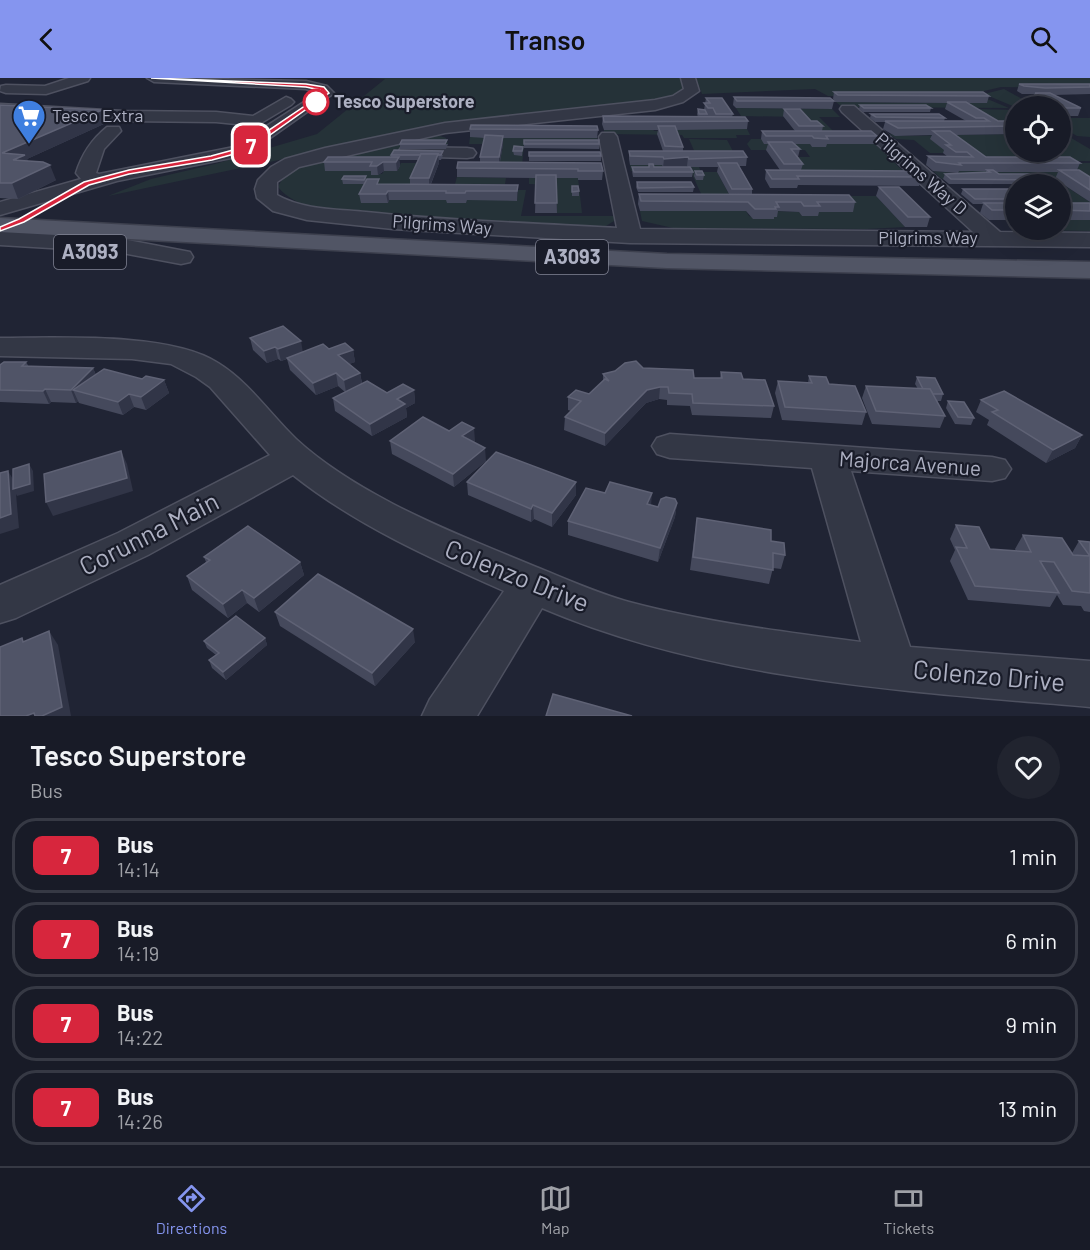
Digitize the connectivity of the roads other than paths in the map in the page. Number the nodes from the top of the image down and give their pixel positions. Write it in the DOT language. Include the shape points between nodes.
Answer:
graph roads {
  1 [pos="83,78"];
  2 [pos="154,78"];
  3 [pos="322,88"];
  4 [pos="0,89"];
  5 [pos="698,91"];
  6 [pos="0,109"];
  7 [pos="859,113"];
  8 [pos="648,115"];
  9 [pos="446,128"];
  10 [pos="113,131"];
  11 [pos="407,152"];
  12 [pos="590,152"];
  13 [pos="618,183"];
  14 [pos="640,183"];
  15 [pos="85,186"];
  16 [pos="939,189"];
  17 [pos="972,189"];
  18 [pos="1,227"];
  19 [pos="54,228"];
  20 [pos="630,236"];
  21 [pos="994,238"];
  22 [pos="1090,240"];
  23 [pos="1090,270"];
  24 [pos="0,346"];
  25 [pos="670,446"];
  26 [pos="295,458"];
  27 [pos="828,458"];
  28 [pos="992,469"];
  29 [pos="532,585"];
  30 [pos="0,604"];
  31 [pos="893,668"];
  32 [pos="1090,684"];
  33 [pos="448,716"];
  1 -- 4 [label="street" via="46,90"];
  2 -- 3 [label="street"];
  3 -- 6 [label="street" via="303,92 256,121"];
  3 -- 15 [label="street" via="326,95 246,149 153,167"];
  5 -- 8 [label="street" via="682,106 683,115"];
  5 -- 9 [label="street, Pilgrims Way" via="655,105"];
  7 -- 16 [label="street, Pilgrims Way D"];
  9 -- 11 [label="street" via="462,153"];
  9 -- 20 [label="street, Pilgrims Way" via="292,163 268,180 267,198 281,206 318,214 393,222"];
  10 -- 15 [label="street" via="97,145"];
  12 -- 13 [label="street" via="610,145"];
  13 -- 14 [label="street"];
  13 -- 20 [label="street"];
  15 -- 18 [label="street"];
  15 -- 18 [label="street" via="35,200"];
  15 -- 19 [label="street" via="45,214 47,223"];
  16 -- 17 [label="street"];
  16 -- 21 [label="street, Pilgrims Way D"];
  18 -- 19 [label="main road, A3093"];
  18 -- 23 [label="main road, A3093" via="180,257 361,267 608,276 848,277"];
  19 -- 23 [label="main road, A3093" via="667,261"];
  20 -- 21 [label="street, Pilgrims Way"];
  21 -- 22 [label="street, Pilgrims Way"];
  24 -- 26 [label="street, Colenzo Drive" via="149,352 194,363 209,372"];
  25 -- 27 [label="street, Majorca Avenue"];
  26 -- 29 [label="street, Colenzo Drive" via="356,501 424,537"];
  26 -- 30 [label="street, Corunna Main" via="133,544"];
  27 -- 28 [label="street, Majorca Avenue"];
  27 -- 31 [label="street, Majorca Avenue"];
  29 -- 31 [label="street, Colenzo Drive" via="637,624 763,651"];
  29 -- 33 [label="street"];
  31 -- 32 [label="street, Colenzo Drive"];
}
